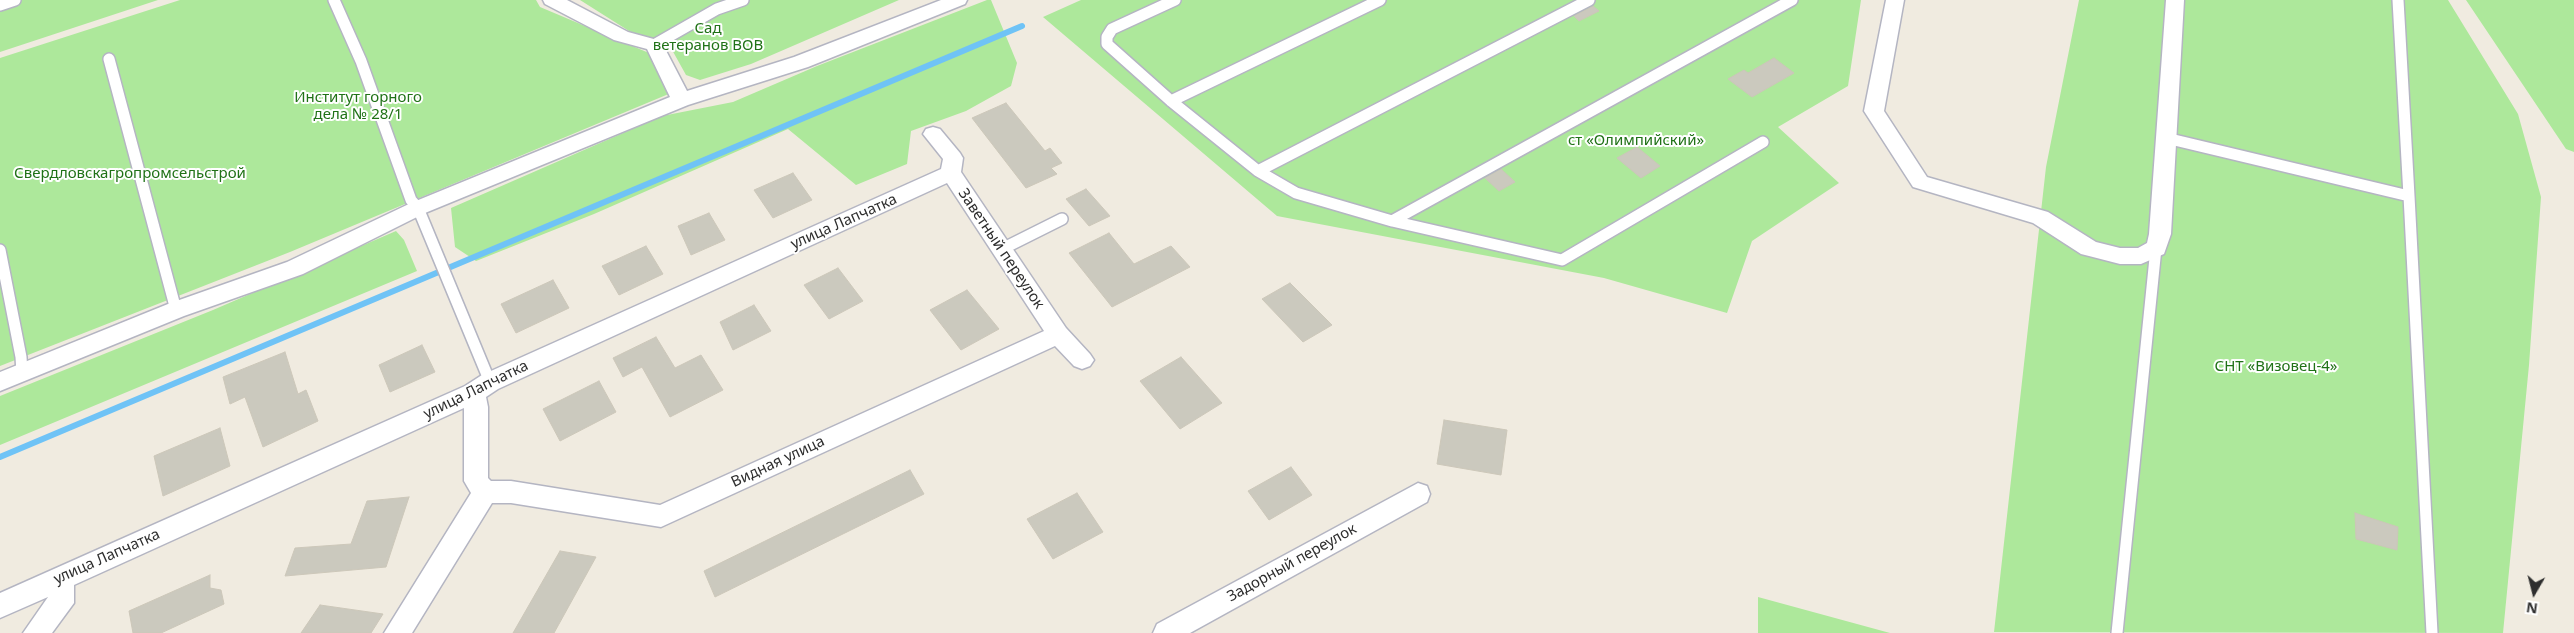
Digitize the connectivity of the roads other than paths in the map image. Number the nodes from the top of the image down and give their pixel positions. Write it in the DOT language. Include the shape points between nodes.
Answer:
graph roads {
  1 [pos="15,0"];
  2 [pos="334,0"];
  3 [pos="552,0"];
  4 [pos="743,0"];
  5 [pos="958,0"];
  6 [pos="1175,0"];
  7 [pos="1380,0"];
  8 [pos="1589,0"];
  9 [pos="1792,0"];
  10 [pos="1895,0"];
  11 [pos="2175,0"];
  12 [pos="2398,0"];
  13 [pos="0,5"];
  14 [pos="654,45"];
  15 [pos="110,59"];
  16 [pos="681,100"];
  17 [pos="1171,101"];
  18 [pos="933,134"];
  19 [pos="2166,138"];
  20 [pos="1763,142"];
  21 [pos="1258,171"];
  22 [pos="951,173"];
  23 [pos="2409,196"];
  24 [pos="418,208"];
  25 [pos="1062,219"];
  26 [pos="1392,221"];
  27 [pos="2156,248"];
  28 [pos="0,250"];
  29 [pos="1002,250"];
  30 [pos="176,310"];
  31 [pos="1058,334"];
  32 [pos="1082,360"];
  33 [pos="22,373"];
  34 [pos="0,382"];
  35 [pos="482,387"];
  36 [pos="485,492"];
  37 [pos="1418,494"];
  38 [pos="60,578"];
  39 [pos="0,606"];
  40 [pos="36,633"];
  41 [pos="397,633"];
  42 [pos="1166,633"];
  43 [pos="2117,633"];
  44 [pos="2432,633"];
  1 -- 13 [label="lane"];
  2 -- 24 [label="lane" via="361,61 411,200"];
  3 -- 14 [label="street" via="621,36"];
  4 -- 14 [label="lane" via="717,9"];
  5 -- 16 [label="street" via="801,62"];
  6 -- 17 [label="lane" via="1112,28 1106,41"];
  7 -- 17 [label="lane"];
  8 -- 21 [label="lane"];
  9 -- 26 [label="lane"];
  10 -- 27 [label="street" via="1874,111 1920,182 2040,217 2089,248 2120,256 2141,256"];
  11 -- 19 [label="street"];
  12 -- 23 [label="lane"];
  14 -- 16 [label="street"];
  15 -- 30 [label="lane"];
  16 -- 24 [label="street"];
  17 -- 21 [label="lane"];
  18 -- 22 [label="street, Заветный переулок" via="953,158"];
  19 -- 23 [label="lane"];
  19 -- 27 [label="street" via="2160,234"];
  20 -- 26 [label="lane" via="1562,260"];
  21 -- 26 [label="lane" via="1296,193"];
  22 -- 29 [label="street, Заветный переулок"];
  22 -- 35 [label="street, улица Лапчатка"];
  23 -- 44 [label="lane"];
  24 -- 30 [label="street" via="295,268"];
  24 -- 35 [label="lane"];
  25 -- 29 [label="lane"];
  27 -- 43 [label="lane"];
  28 -- 33 [label="lane"];
  29 -- 31 [label="street, Заветный переулок"];
  30 -- 33 [label="street"];
  31 -- 32 [label="street, Заветный переулок"];
  31 -- 36 [label="street, Видная улица" via="661,516 511,492"];
  33 -- 34 [label="street"];
  35 -- 36 [label="street" via="476,407 476,481"];
  35 -- 38 [label="street, улица Лапчатка"];
  36 -- 41 [label="street"];
  37 -- 42 [label="street, Задорный переулок"];
  38 -- 39 [label="street, улица Лапчатка"];
  38 -- 40 [label="street" via="61,603"];
}
